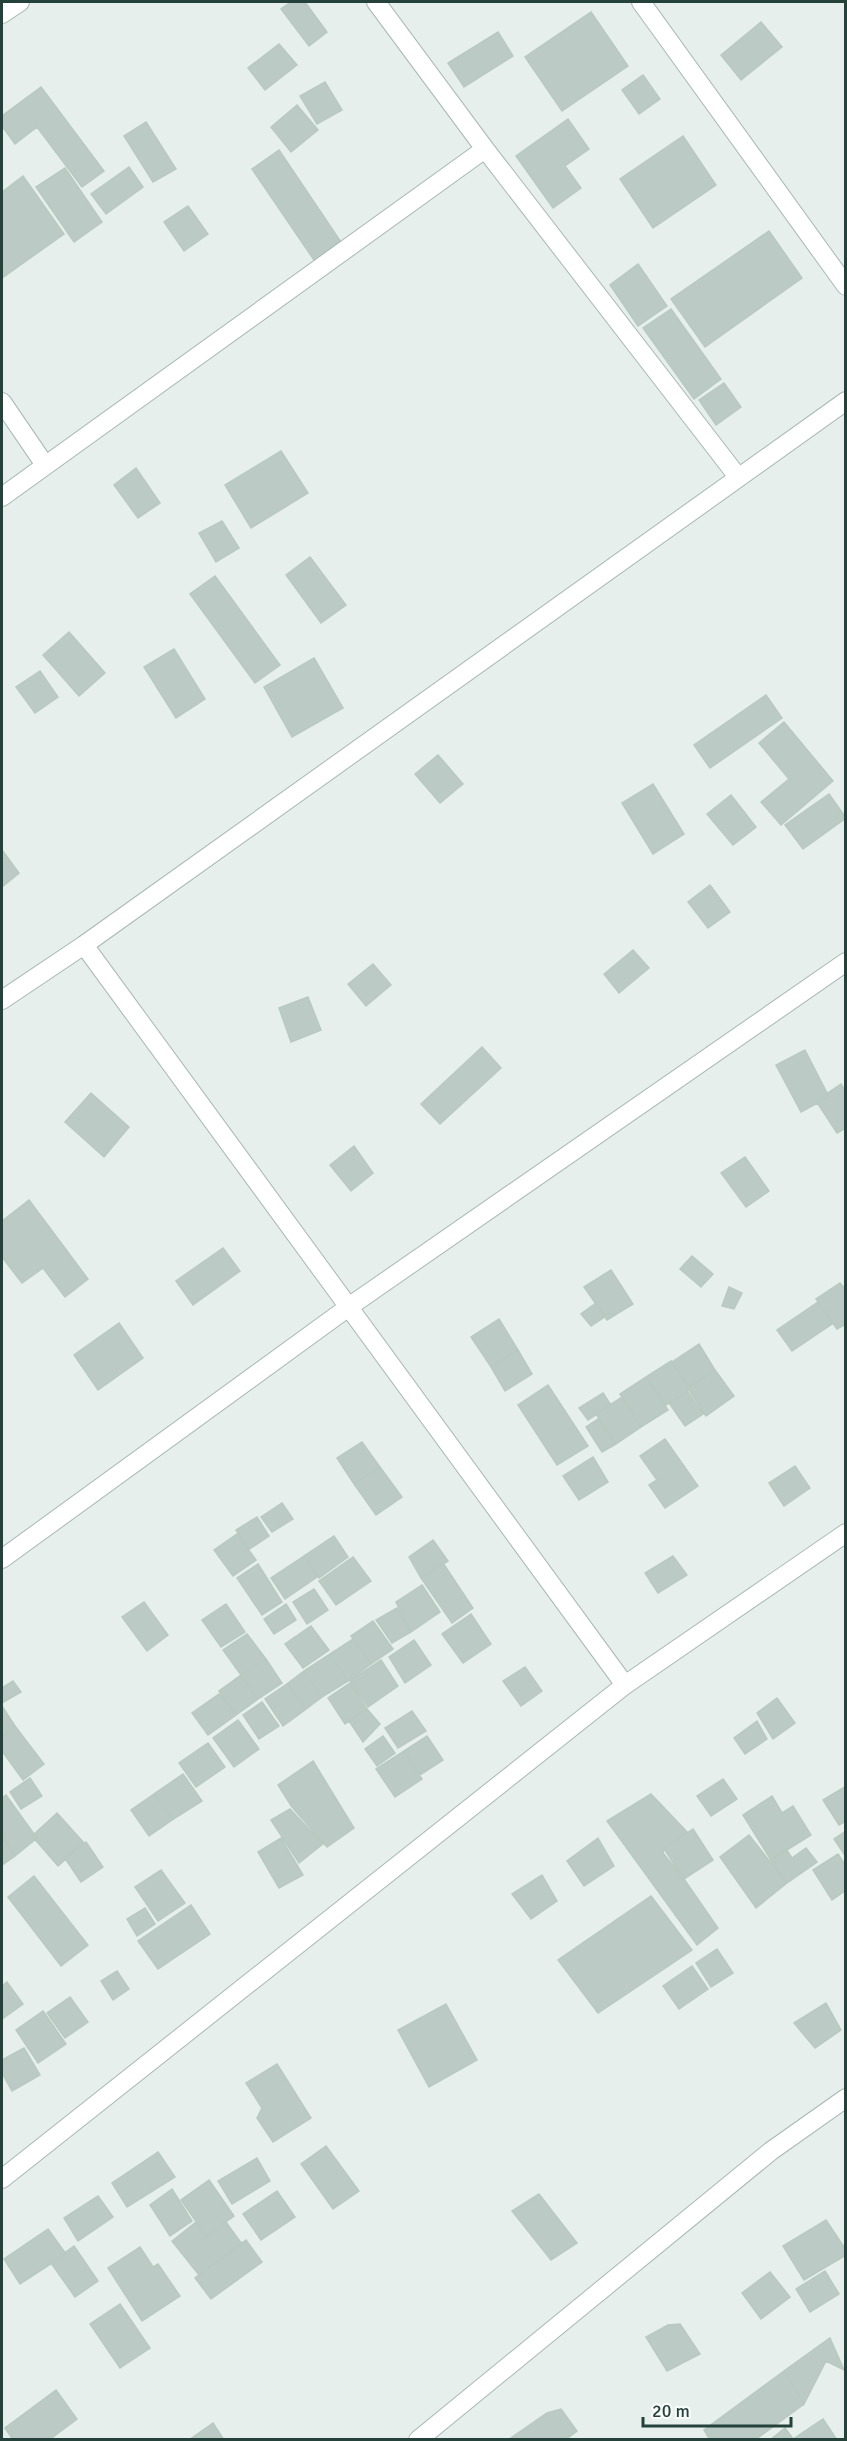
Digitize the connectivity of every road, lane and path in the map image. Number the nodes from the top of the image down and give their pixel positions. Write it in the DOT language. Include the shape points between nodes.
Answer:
graph roads {
  1 [pos="20,2"];
  2 [pos="376,2"];
  3 [pos="651,5"];
  4 [pos="2,14"];
  5 [pos="485,149"];
  6 [pos="846,286"];
  7 [pos="846,401"];
  8 [pos="2,402"];
  9 [pos="45,465"];
  10 [pos="738,477"];
  11 [pos="2,497"];
  12 [pos="84,945"];
  13 [pos="846,962"];
  14 [pos="2,1000"];
  15 [pos="350,1306"];
  16 [pos="846,1533"];
  17 [pos="2,1559"];
  18 [pos="625,1685"];
  19 [pos="846,2098"];
  20 [pos="2,2179"];
  21 [pos="418,2439"];
  1 -- 4 [label="street"];
  2 -- 5 [label="street"];
  3 -- 6 [label="street"];
  5 -- 9 [label="street"];
  5 -- 10 [label="street"];
  7 -- 10 [label="street"];
  8 -- 9 [label="street"];
  9 -- 11 [label="street"];
  10 -- 12 [label="street"];
  12 -- 14 [label="street"];
  12 -- 15 [label="street"];
  13 -- 15 [label="street"];
  15 -- 17 [label="street"];
  15 -- 18 [label="street"];
  16 -- 18 [label="street"];
  18 -- 20 [label="street"];
  19 -- 21 [label="street" via="771,2151"];
}
